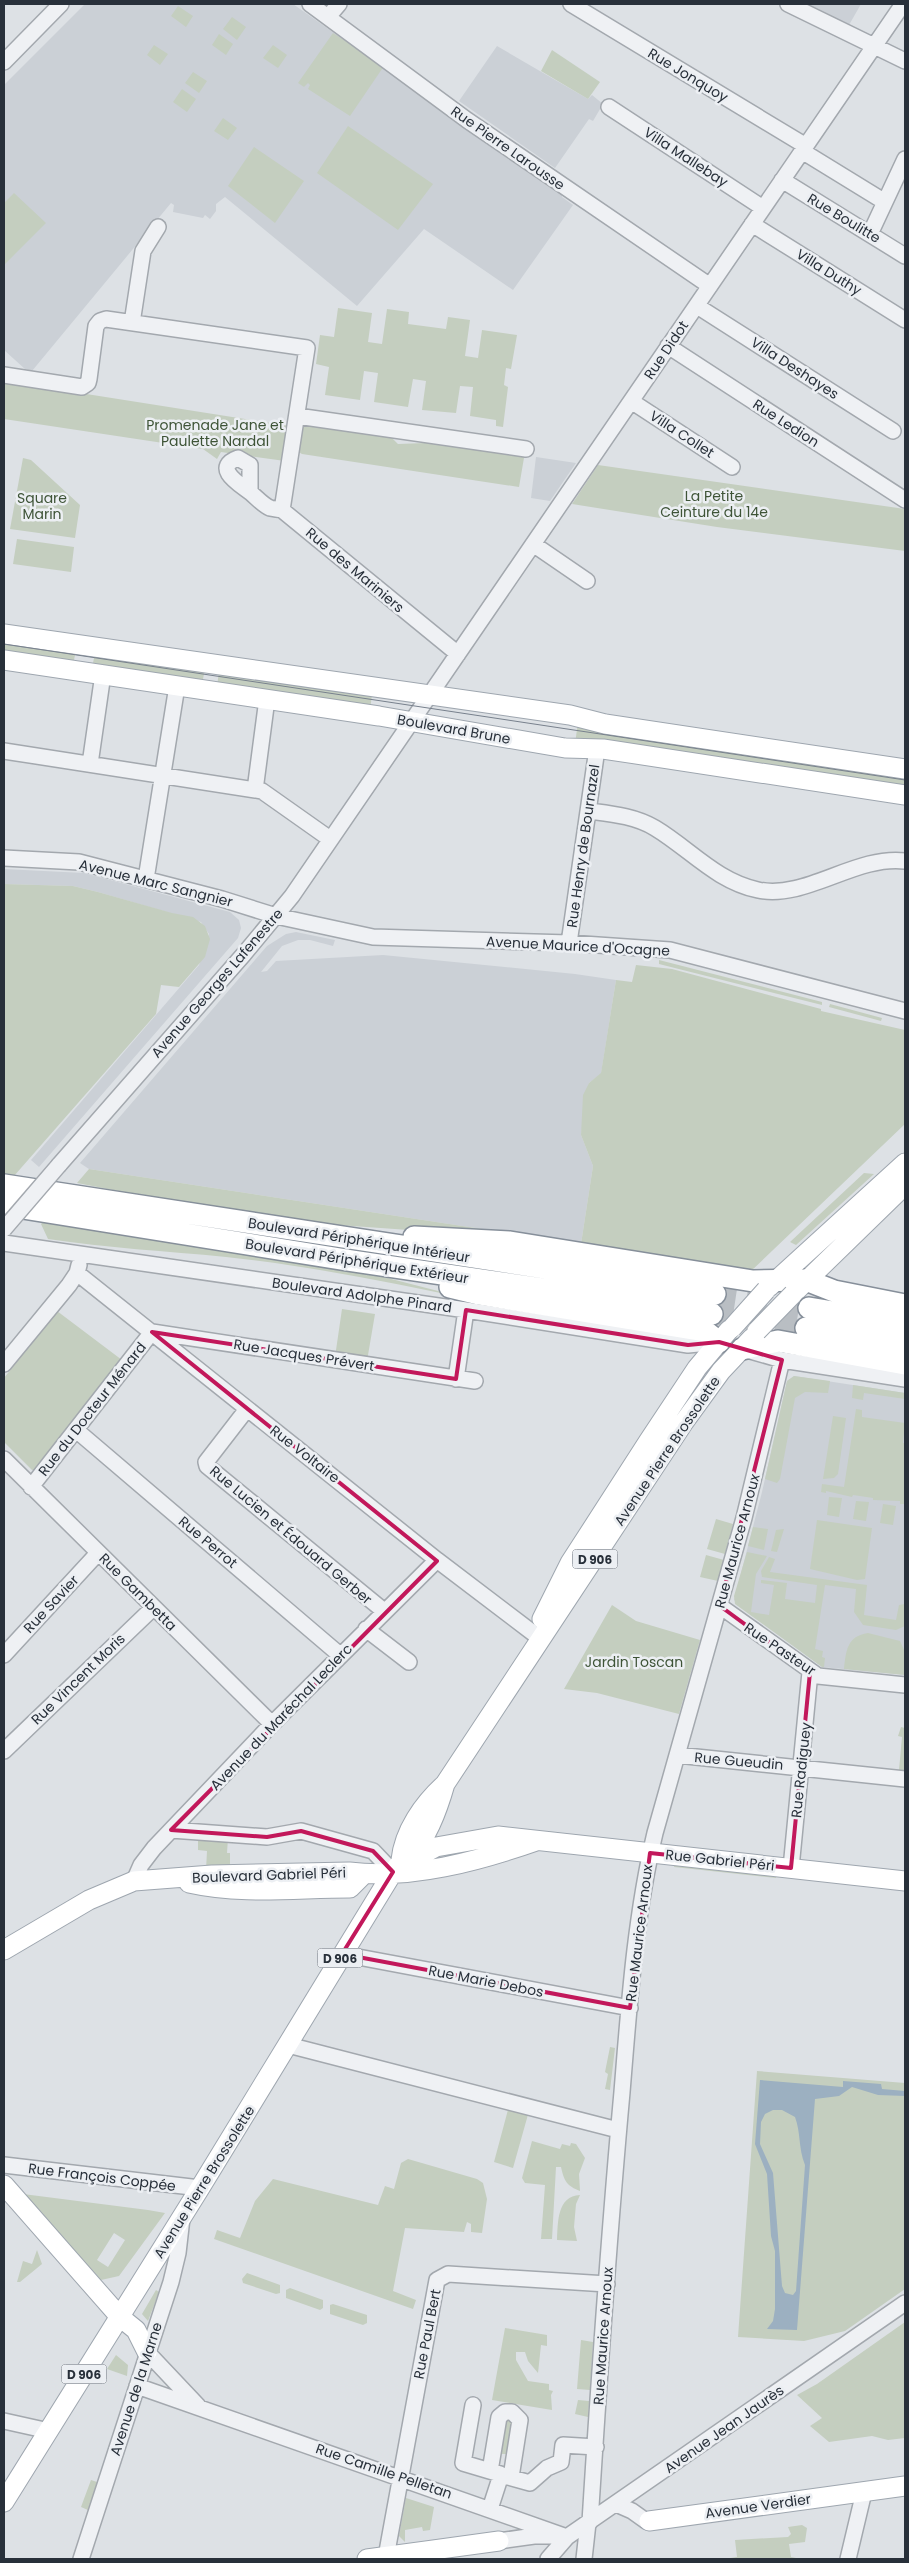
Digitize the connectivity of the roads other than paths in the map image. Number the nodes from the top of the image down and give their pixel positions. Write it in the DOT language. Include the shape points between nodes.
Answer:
graph roads {
  1 [pos="61,4"];
  2 [pos="310,4"];
  3 [pos="339,4"];
  4 [pos="571,4"];
  5 [pos="788,4"];
  6 [pos="903,4"];
  7 [pos="328,17"];
  8 [pos="874,46"];
  9 [pos="905,61"];
  10 [pos="4,62"];
  11 [pos="609,107"];
  12 [pos="804,148"];
  13 [pos="905,159"];
  14 [pos="782,180"];
  15 [pos="885,202"];
  16 [pos="763,208"];
  17 [pos="752,224"];
  18 [pos="158,227"];
  19 [pos="870,234"];
  20 [pos="905,256"];
  21 [pos="710,286"];
  22 [pos="697,306"];
  23 [pos="905,320"];
  24 [pos="132,323"];
  25 [pos="668,346"];
  26 [pos="4,375"];
  27 [pos="631,401"];
  28 [pos="297,416"];
  29 [pos="893,431"];
  30 [pos="526,449"];
  31 [pos="732,467"];
  32 [pos="250,492"];
  33 [pos="904,500"];
  34 [pos="282,510"];
  35 [pos="533,544"];
  36 [pos="587,580"];
  37 [pos="4,634"];
  38 [pos="458,654"];
  39 [pos="4,663"];
  40 [pos="103,674"];
  41 [pos="177,686"];
  42 [pos="430,695"];
  43 [pos="267,700"];
  44 [pos="411,722"];
  45 [pos="597,749"];
  46 [pos="4,751"];
  47 [pos="90,764"];
  48 [pos="905,770"];
  49 [pos="162,776"];
  50 [pos="255,790"];
  51 [pos="905,795"];
  52 [pos="589,811"];
  53 [pos="330,839"];
  54 [pos="4,858"];
  55 [pos="905,862"];
  56 [pos="146,879"];
  57 [pos="276,916"];
  58 [pos="569,943"];
  59 [pos="905,1011"];
  60 [pos="905,1163"];
  61 [pos="4,1185"];
  62 [pos="905,1185"];
  63 [pos="4,1205"];
  64 [pos="4,1229"];
  65 [pos="327,1235"];
  66 [pos="4,1243"];
  67 [pos="80,1254"];
  68 [pos="354,1261"];
  69 [pos="77,1273"];
  70 [pos="770,1286"];
  71 [pos="800,1287"];
  72 [pos="713,1304"];
  73 [pos="905,1305"];
  74 [pos="466,1310"];
  75 [pos="905,1324"];
  76 [pos="152,1332"];
  77 [pos="725,1335"];
  78 [pos="905,1344"];
  79 [pos="742,1349"];
  80 [pos="782,1360"];
  81 [pos="4,1364"];
  82 [pos="905,1364"];
  83 [pos="456,1379"];
  84 [pos="905,1379"];
  85 [pos="475,1381"];
  86 [pos="247,1409"];
  87 [pos="76,1430"];
  88 [pos="4,1459"];
  89 [pos="31,1487"];
  90 [pos="98,1553"];
  91 [pos="437,1560"];
  92 [pos="720,1606"];
  93 [pos="153,1608"];
  94 [pos="384,1611"];
  95 [pos="366,1629"];
  96 [pos="533,1633"];
  97 [pos="4,1655"];
  98 [pos="340,1655"];
  99 [pos="409,1662"];
  100 [pos="810,1672"];
  101 [pos="512,1680"];
  102 [pos="905,1685"];
  103 [pos="272,1724"];
  104 [pos="4,1751"];
  105 [pos="677,1755"];
  106 [pos="801,1769"];
  107 [pos="905,1778"];
  108 [pos="171,1830"];
  109 [pos="650,1854"];
  110 [pos="397,1866"];
  111 [pos="791,1868"];
  112 [pos="134,1881"];
  113 [pos="905,1881"];
  114 [pos="4,1950"];
  115 [pos="342,1954"];
  116 [pos="630,2008"];
  117 [pos="288,2045"];
  118 [pos="618,2130"];
  119 [pos="4,2165"];
  120 [pos="4,2185"];
  121 [pos="200,2188"];
  122 [pos="182,2216"];
  123 [pos="607,2284"];
  124 [pos="905,2303"];
  125 [pos="120,2317"];
  126 [pos="147,2352"];
  127 [pos="136,2386"];
  128 [pos="473,2405"];
  129 [pos="200,2408"];
  130 [pos="4,2421"];
  131 [pos="49,2431"];
  132 [pos="596,2447"];
  133 [pos="501,2474"];
  134 [pos="399,2477"];
  135 [pos="905,2486"];
  136 [pos="864,2492"];
  137 [pos="4,2502"];
  138 [pos="616,2504"];
  139 [pos="490,2509"];
  140 [pos="650,2521"];
  141 [pos="589,2523"];
  142 [pos="567,2537"];
  143 [pos="499,2541"];
  144 [pos="376,2558"];
  145 [pos="80,2559"];
  146 [pos="548,2559"];
  147 [pos="584,2559"];
  148 [pos="848,2559"];
  1 -- 10 [label="street"];
  2 -- 7 [label="street, Rue Pierre Larousse"];
  3 -- 7 [label="street"];
  4 -- 12 [label="street, Rue Jonquoy"];
  5 -- 8 [label="street"];
  6 -- 8 [label="street, Rue Didot"];
  7 -- 21 [label="street, Rue Pierre Larousse" via="467,120"];
  8 -- 9 [label="street"];
  8 -- 12 [label="street, Rue Didot"];
  11 -- 16 [label="street, Villa Mallebay"];
  12 -- 14 [label="street, Rue Didot"];
  12 -- 15 [label="street, Rue Jonquoy"];
  13 -- 15 [label="street"];
  14 -- 16 [label="street, Rue Didot"];
  14 -- 19 [label="street, Rue Boulitte"];
  15 -- 19 [label="street"];
  16 -- 17 [label="street, Rue Didot"];
  17 -- 21 [label="street, Rue Didot"];
  17 -- 23 [label="street, Villa Duthy"];
  18 -- 24 [label="street" via="143,251"];
  19 -- 20 [label="street, Rue Boulitte"];
  21 -- 22 [label="street, Rue Didot"];
  22 -- 25 [label="street, Rue Didot"];
  22 -- 29 [label="street, Villa Deshayes"];
  24 -- 26 [label="street" via="106,319 96,326 88,384 82,387"];
  24 -- 28 [label="street" via="307,348"];
  25 -- 27 [label="street, Rue Didot"];
  25 -- 33 [label="street, Rue Ledion"];
  27 -- 31 [label="street, Villa Collet"];
  27 -- 35 [label="street, Rue Didot"];
  28 -- 30 [label="street"];
  28 -- 34 [label="street"];
  32 -- 34 [label="street, Rue des Mariniers" via="270,508"];
  34 -- 38 [label="street, Rue des Mariniers"];
  35 -- 36 [label="street"];
  35 -- 38 [label="street, Rue Didot"];
  37 -- 42 [label="main road, Boulevard Brune"];
  38 -- 42 [label="street, Rue Didot"];
  39 -- 40 [label="main road, Boulevard Brune"];
  40 -- 41 [label="main road, Boulevard Brune"];
  40 -- 47 [label="street"];
  41 -- 43 [label="main road, Boulevard Brune"];
  41 -- 49 [label="street"];
  42 -- 44 [label="street, Rue Didot"];
  42 -- 48 [label="main road, Boulevard Brune"];
  43 -- 44 [label="main road, Boulevard Brune"];
  43 -- 50 [label="street"];
  44 -- 45 [label="main road, Boulevard Brune" via="565,748"];
  44 -- 53 [label="street, Avenue Georges Lafenestre"];
  45 -- 51 [label="main road, Boulevard Brune"];
  45 -- 52 [label="street, Rue Henry de Bournazel"];
  46 -- 47 [label="street"];
  47 -- 49 [label="street"];
  49 -- 50 [label="street"];
  49 -- 56 [label="street"];
  50 -- 53 [label="street" via="262,791"];
  52 -- 55 [label="street" via="621,815 654,828 723,878 760,890 789,889 880,861"];
  52 -- 58 [label="street, Rue Henry de Bournazel"];
  53 -- 57 [label="street, Avenue Georges Lafenestre"];
  54 -- 56 [label="street, Avenue Marc Sangnier" via="79,862"];
  56 -- 57 [label="street, Avenue Marc Sangnier"];
  57 -- 58 [label="street, Avenue Maurice d'Ocagne" via="373,937"];
  57 -- 64 [label="street, Avenue Georges Lafenestre, bridge"];
  58 -- 59 [label="street, Avenue Maurice d'Ocagne" via="670,950"];
  60 -- 70 [label="main road, Avenue Pierre Brossolette"];
  61 -- 65 [label="highway, Boulevard Périphérique Intérieur"];
  62 -- 71 [label="main road, Avenue Pierre Brossolette"];
  63 -- 68 [label="highway, Boulevard Périphérique Extérieur"];
  65 -- 70 [label="highway" via="510,1242"];
  65 -- 72 [label="highway, Boulevard Périphérique Intérieur"];
  66 -- 67 [label="street, Boulevard Adolphe Pinard"];
  67 -- 69 [label="street"];
  67 -- 74 [label="street, Boulevard Adolphe Pinard"];
  68 -- 72 [label="highway, Boulevard Périphérique Extérieur"];
  68 -- 77 [label="highway" via="479,1294"];
  69 -- 76 [label="street, Rue Voltaire"];
  69 -- 81 [label="street"];
  70 -- 71 [label="highway"];
  70 -- 77 [label="main road, Avenue Pierre Brossolette, bridge"];
  71 -- 73 [label="highway"];
  71 -- 79 [label="main road, Avenue Pierre Brossolette, bridge"];
  74 -- 77 [label="street, Boulevard Adolphe Pinard" via="688,1345"];
  74 -- 83 [label="street"];
  75 -- 78 [label="highway" via="807,1318"];
  76 -- 83 [label="street, Rue Jacques Prévert"];
  76 -- 86 [label="street, Rue Voltaire"];
  76 -- 87 [label="street, Rue du Docteur Ménard"];
  77 -- 79 [label="main road"];
  77 -- 96 [label="main road, Avenue Pierre Brossolette / D 906" via="693,1374 576,1555"];
  79 -- 80 [label="street"];
  79 -- 82 [label="highway" via="778,1342"];
  79 -- 101 [label="main road, Avenue Pierre Brossolette / D 906" via="716,1376 684,1422 570,1598"];
  80 -- 84 [label="street"];
  80 -- 92 [label="street, Rue Maurice Arnoux"];
  83 -- 85 [label="street, Rue Jacques Prévert"];
  86 -- 91 [label="street, Rue Voltaire"];
  86 -- 94 [label="street, Rue Lucien et Édouard Gerber" via="206,1462 207,1466"];
  87 -- 89 [label="street, Rue du Docteur Ménard"];
  87 -- 98 [label="street, Rue Perrot"];
  88 -- 89 [label="street, Rue Gambetta"];
  89 -- 90 [label="street, Rue Gambetta"];
  90 -- 93 [label="street, Rue Gambetta"];
  90 -- 97 [label="street, Rue Savier"];
  91 -- 94 [label="street, Avenue du Maréchal Leclerc"];
  91 -- 96 [label="street, Rue Voltaire"];
  92 -- 100 [label="street, Rue Pasteur"];
  92 -- 105 [label="street, Rue Maurice Arnoux"];
  93 -- 103 [label="street, Rue Gambetta"];
  93 -- 104 [label="street, Rue Vincent Moris"];
  94 -- 95 [label="street, Avenue du Maréchal Leclerc"];
  95 -- 98 [label="street, Avenue du Maréchal Leclerc"];
  95 -- 99 [label="street"];
  96 -- 101 [label="main road, Avenue Pierre Brossolette / D 906"];
  98 -- 103 [label="street, Avenue du Maréchal Leclerc"];
  100 -- 102 [label="street, Rue Pasteur" via="824,1677"];
  100 -- 106 [label="street, Rue Radiguey"];
  101 -- 110 [label="main road, Avenue Pierre Brossolette / D 906" via="445,1784 431,1797 408,1833"];
  103 -- 108 [label="street, Avenue du Maréchal Leclerc"];
  105 -- 106 [label="street, Rue Gueudin"];
  105 -- 109 [label="street, Rue Maurice Arnoux"];
  106 -- 107 [label="street, Rue Gueudin"];
  106 -- 111 [label="street, Rue Radiguey"];
  108 -- 110 [label="street" via="267,1837 301,1831 372,1851"];
  108 -- 112 [label="street, Avenue du Maréchal Leclerc" via="141,1865"];
  109 -- 110 [label="main road, Rue Gabriel Péri" via="498,1836 436,1847"];
  109 -- 111 [label="main road, Rue Gabriel Péri"];
  109 -- 116 [label="street, Rue Maurice Arnoux"];
  110 -- 112 [label="main road, Boulevard Gabriel Péri" via="364,1874 240,1874"];
  110 -- 115 [label="main road, Avenue Pierre Brossolette / D 906"];
  111 -- 113 [label="main road, Rue Gabriel Péri"];
  112 -- 114 [label="main road, Boulevard Gabriel Péri" via="89,1900"];
  115 -- 116 [label="street, Rue Marie Debos"];
  115 -- 117 [label="main road, Avenue Pierre Brossolette / D 906"];
  116 -- 118 [label="street, Rue Maurice Arnoux"];
  117 -- 118 [label="street"];
  117 -- 121 [label="main road, Avenue Pierre Brossolette / D 906"];
  118 -- 123 [label="street, Rue Maurice Arnoux"];
  119 -- 121 [label="street, Rue François Coppée"];
  120 -- 125 [label="main road"];
  121 -- 122 [label="main road, Avenue Pierre Brossolette / D 906"];
  122 -- 125 [label="main road, Avenue Pierre Brossolette / D 906"];
  122 -- 126 [label="street, Avenue de la Marne" via="177,2262"];
  123 -- 132 [label="street, Rue Maurice Arnoux"];
  123 -- 134 [label="street, Rue Paul Bert" via="448,2274 437,2280"];
  124 -- 138 [label="street, Avenue Jean Jaurès"];
  125 -- 126 [label="main road" via="136,2330"];
  125 -- 131 [label="main road, Avenue Pierre Brossolette / D 906"];
  126 -- 127 [label="street, Avenue de la Marne"];
  126 -- 129 [label="street, Rue Camille Pelletan"];
  127 -- 129 [label="street, Rue Camille Pelletan"];
  127 -- 145 [label="street, Avenue de la Marne"];
  128 -- 133 [label="street" via="463,2463"];
  129 -- 134 [label="street, Rue Camille Pelletan"];
  130 -- 131 [label="street"];
  131 -- 137 [label="main road, Avenue Pierre Brossolette / D 906"];
  132 -- 133 [label="street" via="563,2445 561,2462 542,2471 530,2483"];
  132 -- 141 [label="street, Rue Maurice Arnoux"];
  133 -- 139 [label="street"];
  134 -- 139 [label="street, Rue Camille Pelletan"];
  134 -- 144 [label="street, Rue Paul Bert"];
  135 -- 136 [label="main road, Avenue Verdier"];
  136 -- 140 [label="main road, Avenue Verdier"];
  136 -- 148 [label="street"];
  138 -- 140 [label="street, Avenue Verdier"];
  138 -- 141 [label="street, Avenue Jean Jaurès"];
  139 -- 142 [label="street, Rue Camille Pelletan"];
  141 -- 142 [label="street, Avenue Jean Jaurès"];
  141 -- 147 [label="street, Rue Maurice Arnoux"];
  142 -- 143 [label="street" via="534,2536"];
  142 -- 146 [label="street, Avenue Jean Jaurès"];
  143 -- 144 [label="main road"];
}
